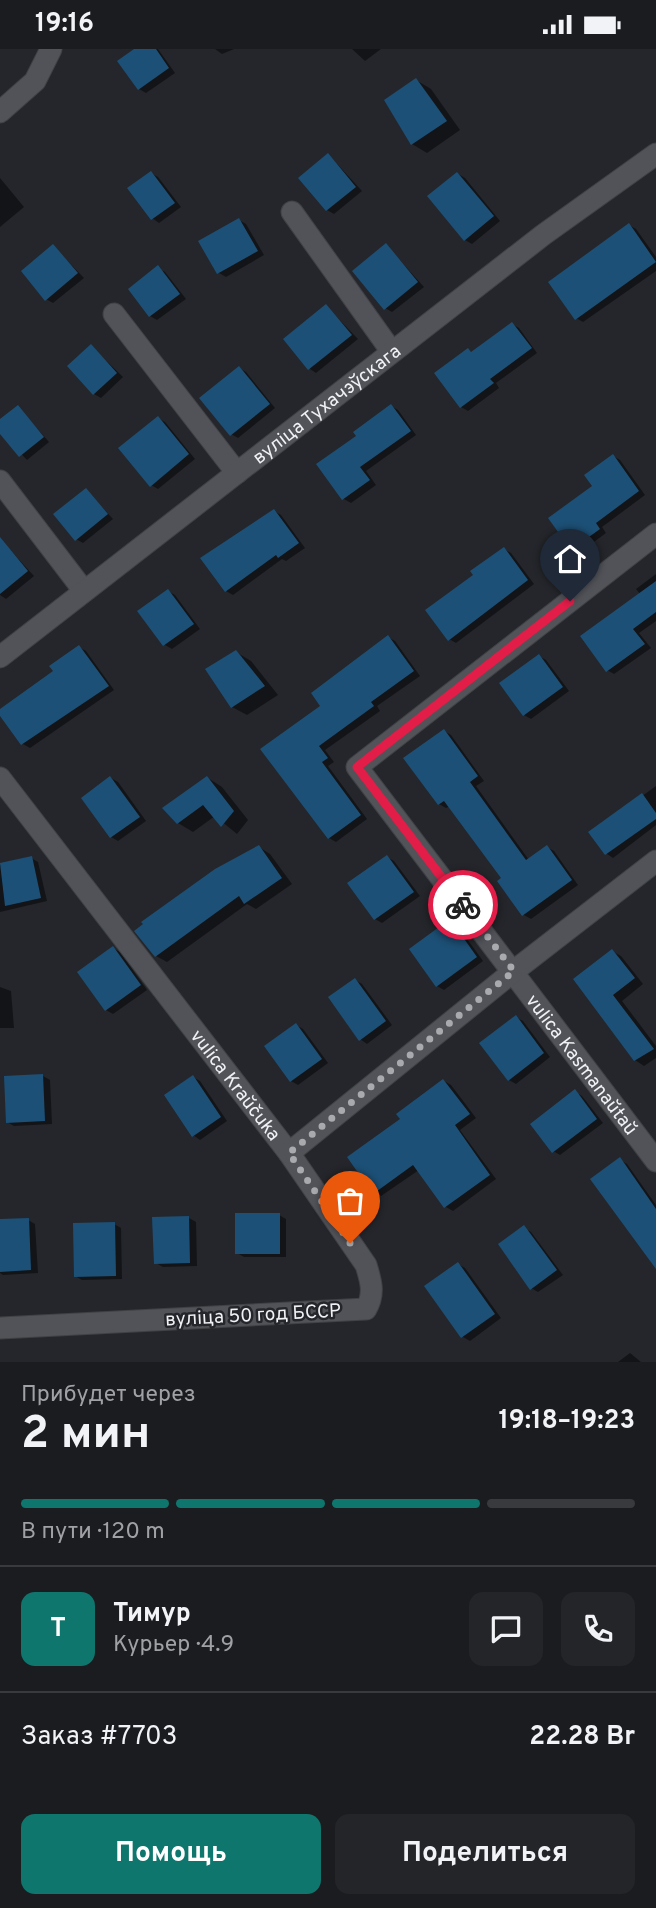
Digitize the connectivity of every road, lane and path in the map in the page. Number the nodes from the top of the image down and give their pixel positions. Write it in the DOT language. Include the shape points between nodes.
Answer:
graph roads {
  1 [pos="41,52"];
  2 [pos="0,112"];
  3 [pos="656,154"];
  4 [pos="292,212"];
  5 [pos="114,314"];
  6 [pos="392,352"];
  7 [pos="237,473"];
  8 [pos="0,481"];
  9 [pos="656,534"];
  10 [pos="84,591"];
  11 [pos="0,657"];
  12 [pos="0,778"];
  13 [pos="656,861"];
  14 [pos="514,971"];
  15 [pos="289,1153"];
  16 [pos="656,1161"];
  17 [pos="0,1328"];
  1 -- 2 [label="street" via="35,81"];
  3 -- 6 [label="street, вуліца Тухачэўскага"];
  4 -- 6 [label="street"];
  5 -- 7 [label="street"];
  6 -- 7 [label="street, вуліца Тухачэўскага"];
  7 -- 10 [label="street, вуліца Тухачэўскага"];
  8 -- 10 [label="street"];
  9 -- 14 [label="street, vulica Kasmanaŭtaŭ" via="357,767"];
  10 -- 11 [label="street, вуліца Тухачэўскага"];
  12 -- 15 [label="street, vulica Kraŭčuka"];
  13 -- 14 [label="street, vulica Kraŭčuka"];
  14 -- 15 [label="street, vulica Kraŭčuka"];
  14 -- 16 [label="street, vulica Kasmanaŭtaŭ"];
  15 -- 17 [label="street, вуліца 50 год БССР" via="366,1265 372,1299 366,1309"];
}
